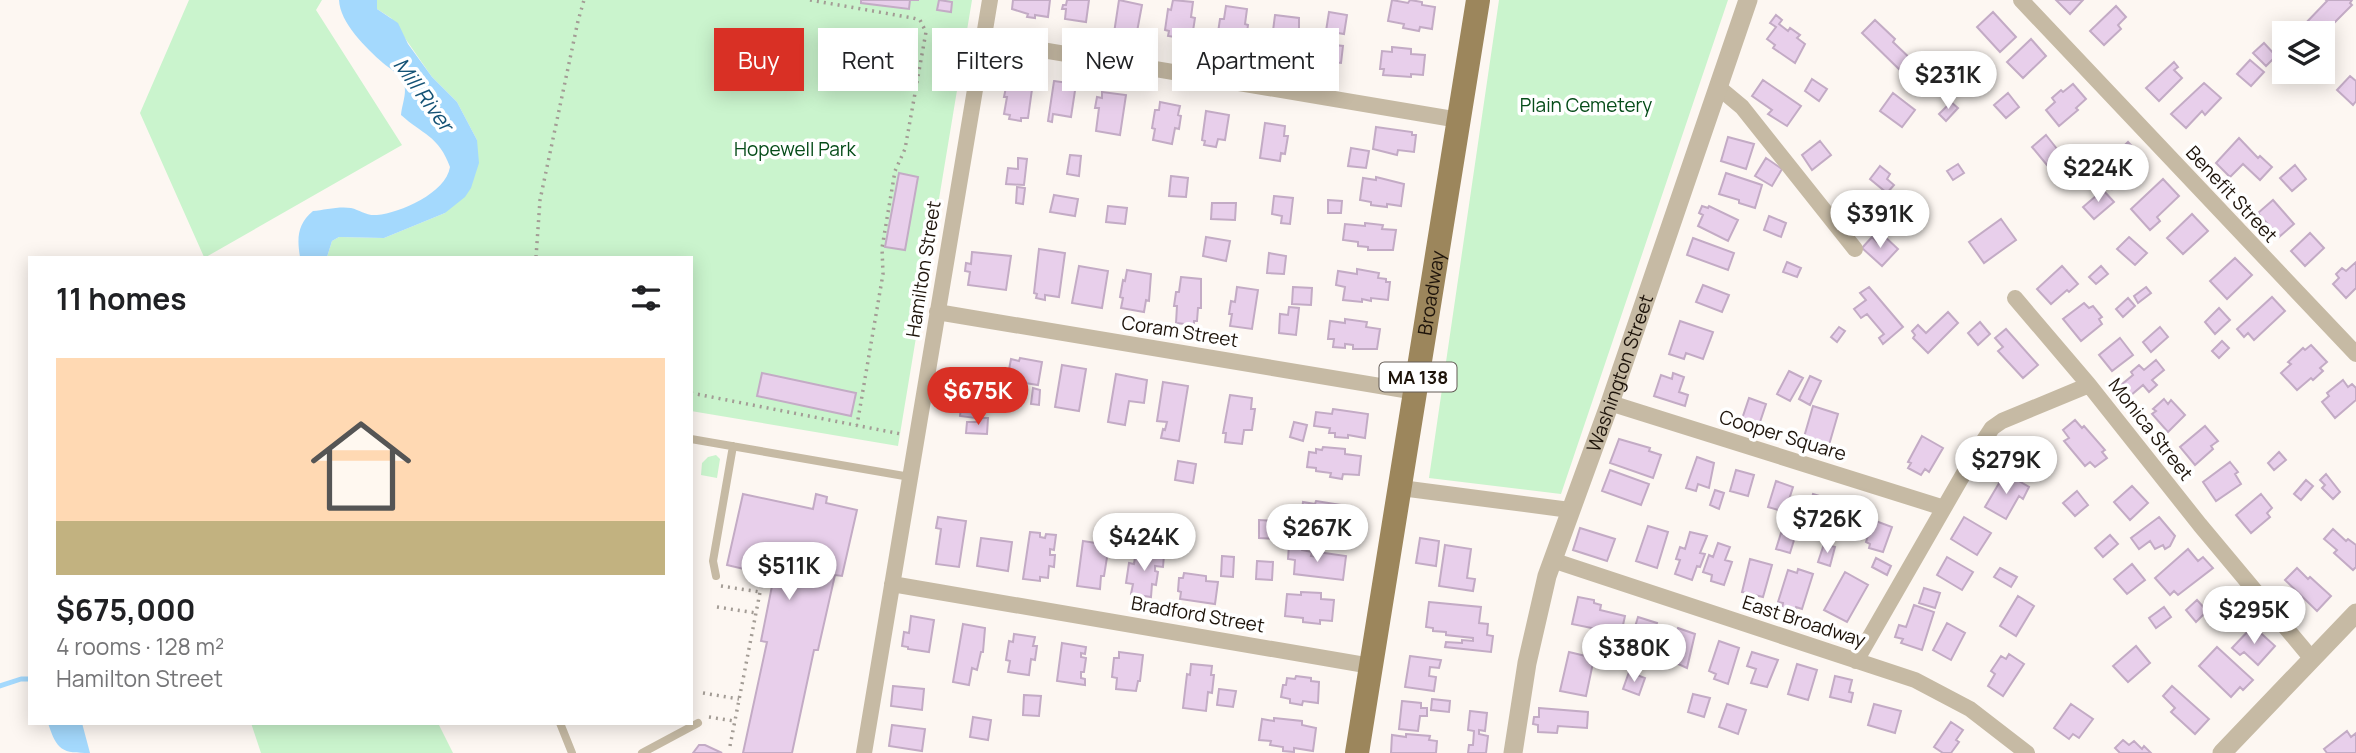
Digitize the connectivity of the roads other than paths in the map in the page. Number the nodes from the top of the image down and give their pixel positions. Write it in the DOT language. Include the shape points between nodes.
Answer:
graph roads {
  1 [pos="990,0"];
  2 [pos="1478,0"];
  3 [pos="1748,0"];
  4 [pos="2021,0"];
  5 [pos="985,28"];
  6 [pos="1048,51"];
  7 [pos="1718,87"];
  8 [pos="974,91"];
  9 [pos="1459,120"];
  10 [pos="1855,249"];
  11 [pos="2015,298"];
  12 [pos="937,312"];
  13 [pos="2356,354"];
  14 [pos="2089,386"];
  15 [pos="1416,392"];
  16 [pos="1610,403"];
  17 [pos="693,439"];
  18 [pos="733,446"];
  19 [pos="910,477"];
  20 [pos="1401,488"];
  21 [pos="1944,508"];
  22 [pos="1570,510"];
  23 [pos="1552,559"];
  24 [pos="716,576"];
  25 [pos="892,584"];
  26 [pos="2356,612"];
  27 [pos="2312,659"];
  28 [pos="1856,661"];
  29 [pos="1371,666"];
  30 [pos="698,719"];
  31 [pos="693,722"];
  32 [pos="561,725"];
  33 [pos="688,725"];
  34 [pos="572,753"];
  35 [pos="642,753"];
  36 [pos="864,753"];
  37 [pos="1357,753"];
  38 [pos="1513,753"];
  39 [pos="2027,753"];
  40 [pos="2222,753"];
  1 -- 5 [label="street, Hamilton Street"];
  2 -- 9 [label="main road, Broadway / MA 138"];
  3 -- 7 [label="street, Washington Street"];
  4 -- 13 [label="street, Benefit Street"];
  6 -- 9 [label="street"];
  7 -- 10 [label="street" via="1742,107"];
  7 -- 16 [label="street, Washington Street"];
  8 -- 12 [label="street, Hamilton Street"];
  9 -- 15 [label="main road, Broadway / MA 138"];
  11 -- 14 [label="street"];
  12 -- 15 [label="street, Coram Street"];
  12 -- 19 [label="street, Hamilton Street"];
  14 -- 21 [label="street, Monica Street" via="1993,428"];
  14 -- 27 [label="street, Monica Street"];
  15 -- 20 [label="main road, Broadway / MA 138"];
  16 -- 21 [label="street, Cooper Square"];
  16 -- 22 [label="street, Washington Street"];
  17 -- 18 [label="lane"];
  18 -- 19 [label="lane"];
  18 -- 24 [label="lane" via="713,561"];
  19 -- 25 [label="street, Hamilton Street"];
  20 -- 22 [label="street"];
  20 -- 29 [label="main road, Broadway / MA 138"];
  21 -- 28 [label="street, Monica Street"];
  22 -- 23 [label="street, Washington Street"];
  23 -- 28 [label="street, East Broadway"];
  23 -- 38 [label="street, Washington Street" via="1532,637"];
  25 -- 29 [label="street, Bradford Street"];
  25 -- 36 [label="street, Hamilton Street"];
  26 -- 27 [label="street"];
  27 -- 40 [label="street"];
  28 -- 39 [label="street, East Broadway" via="1933,689 1970,709"];
  29 -- 37 [label="main road, Broadway / MA 138"];
  30 -- 31 [label="lane"];
  32 -- 34 [label="lane"];
  33 -- 35 [label="lane"];
}
